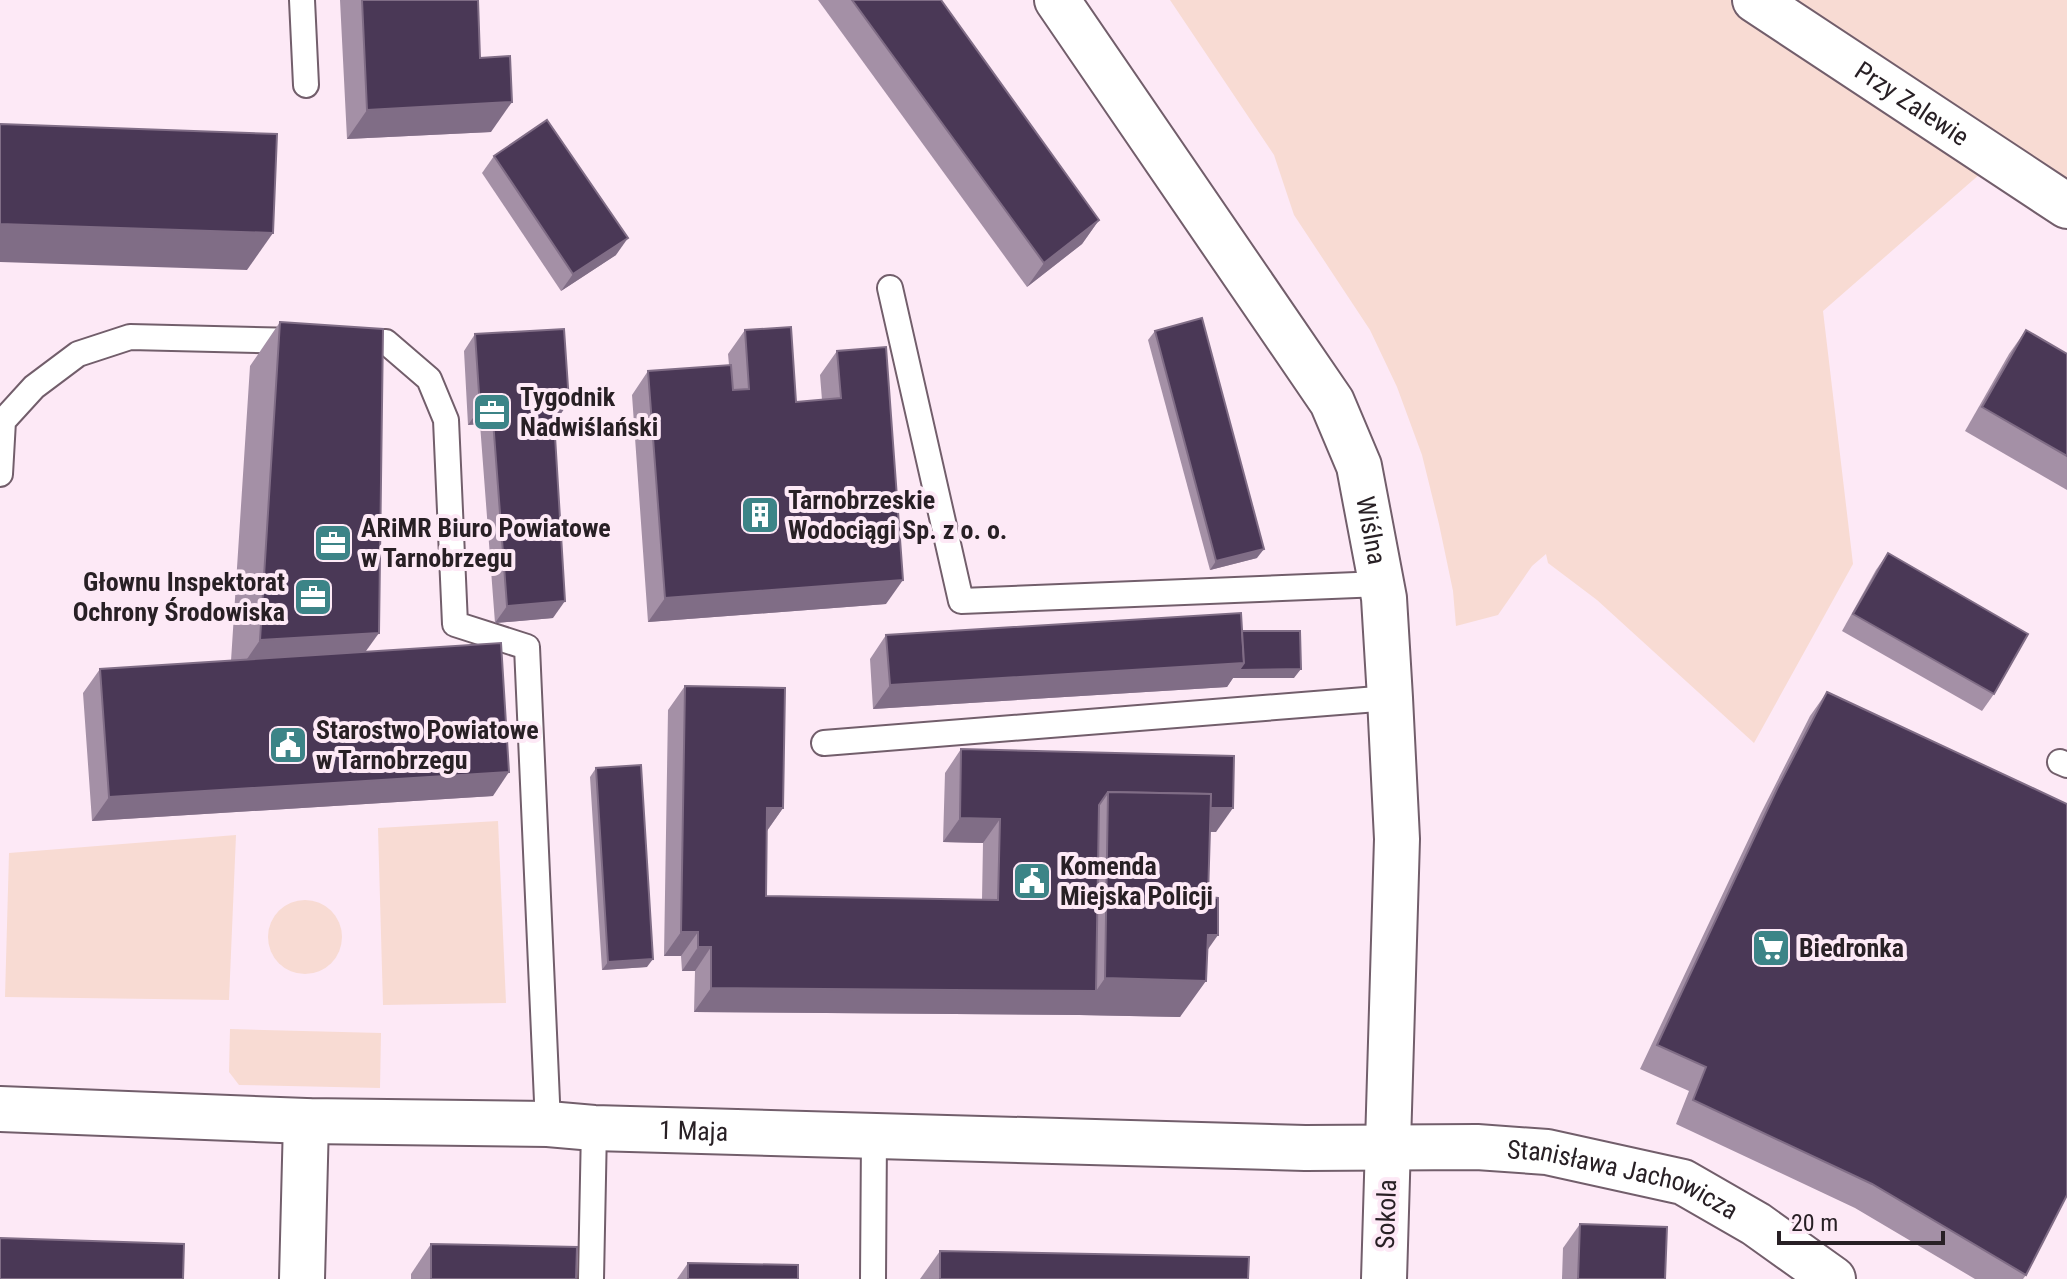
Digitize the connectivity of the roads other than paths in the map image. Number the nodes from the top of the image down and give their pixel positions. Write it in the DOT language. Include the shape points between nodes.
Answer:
graph roads {
  1 [pos="302,0"];
  2 [pos="1057,0"];
  3 [pos="1755,0"];
  4 [pos="306,85"];
  5 [pos="2067,206"];
  6 [pos="890,288"];
  7 [pos="0,474"];
  8 [pos="1381,584"];
  9 [pos="1390,698"];
  10 [pos="824,743"];
  11 [pos="0,1109"];
  12 [pos="306,1121"];
  13 [pos="548,1124"];
  14 [pos="594,1128"];
  15 [pos="874,1136"];
  16 [pos="1388,1149"];
  17 [pos="302,1279"];
  18 [pos="591,1279"];
  19 [pos="873,1279"];
  20 [pos="1384,1279"];
  21 [pos="1833,1279"];
  1 -- 4 [label="lane"];
  2 -- 8 [label="street, Wiślna" via="1332,402 1359,466"];
  3 -- 5 [label="street, Przy Zalewie"];
  6 -- 8 [label="lane" via="961,601"];
  7 -- 13 [label="lane" via="3,421 34,387 78,354 130,337 386,342 429,379 446,420 455,624 527,647"];
  8 -- 9 [label="street, Wiślna"];
  9 -- 10 [label="lane"];
  9 -- 16 [label="street, Wiślna" via="1397,839"];
  11 -- 12 [label="street, 1 Maja"];
  12 -- 13 [label="street, 1 Maja"];
  12 -- 17 [label="street"];
  13 -- 14 [label="street, 1 Maja"];
  14 -- 15 [label="street, 1 Maja"];
  14 -- 18 [label="lane"];
  15 -- 16 [label="street, 1 Maja"];
  15 -- 19 [label="lane"];
  16 -- 20 [label="street, Sokola"];
  16 -- 21 [label="street, Stanisława Jachowicza" via="1547,1152 1683,1182 1756,1224"];
}
